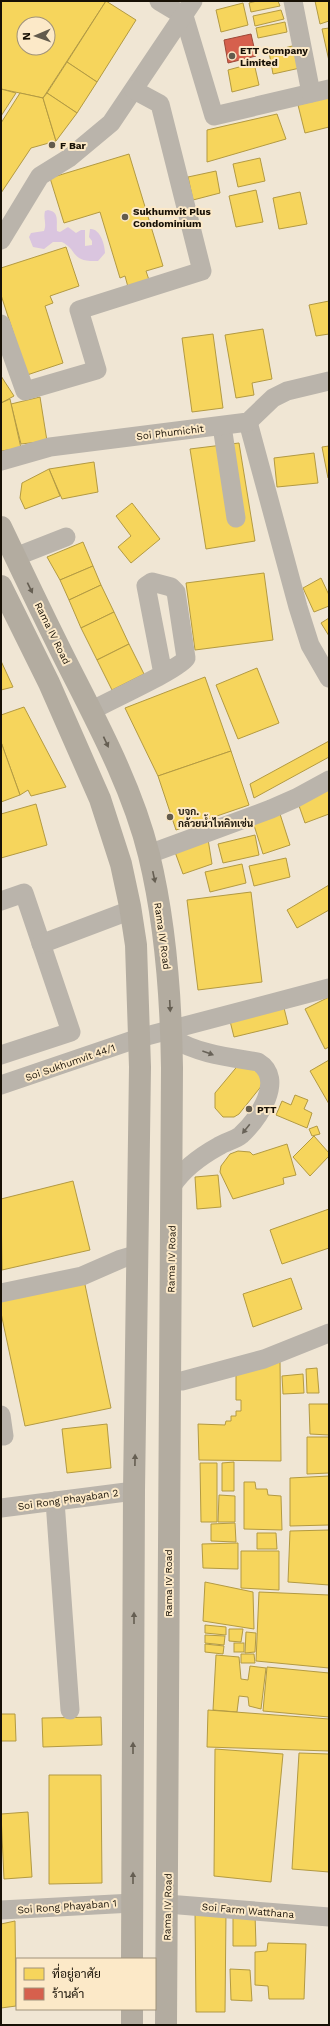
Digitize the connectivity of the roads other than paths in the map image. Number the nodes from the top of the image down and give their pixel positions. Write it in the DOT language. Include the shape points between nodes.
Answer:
graph roads {
  1 [pos="159,1"];
  2 [pos="293,1"];
  3 [pos="189,9"];
  4 [pos="134,90"];
  5 [pos="320,91"];
  6 [pos="1,240"];
  7 [pos="1,324"];
  8 [pos="329,380"];
  9 [pos="248,422"];
  10 [pos="222,426"];
  11 [pos="1,461"];
  12 [pos="236,518"];
  13 [pos="1,527"];
  14 [pos="66,537"];
  15 [pos="15,557"];
  16 [pos="1,586"];
  17 [pos="162,674"];
  18 [pos="329,678"];
  19 [pos="92,711"];
  20 [pos="329,780"];
  21 [pos="149,854"];
  22 [pos="1,900"];
  23 [pos="131,910"];
  24 [pos="41,944"];
  25 [pos="329,988"];
  26 [pos="172,1033"];
  27 [pos="139,1038"];
  28 [pos="1,1055"];
  29 [pos="1,1085"];
  30 [pos="172,1186"];
  31 [pos="138,1254"];
  32 [pos="1,1293"];
  33 [pos="329,1334"];
  34 [pos="170,1381"];
  35 [pos="1,1415"];
  36 [pos="4,1436"];
  37 [pos="134,1491"];
  38 [pos="55,1501"];
  39 [pos="1,1508"];
  40 [pos="70,1710"];
  41 [pos="133,1903"];
  42 [pos="167,1904"];
  43 [pos="1,1910"];
  44 [pos="329,1916"];
  45 [pos="132,1958"];
  46 [pos="132,2010"];
  47 [pos="132,2025"];
  48 [pos="166,2025"];
  1 -- 3 [label="street"];
  2 -- 5 [label="street"];
  3 -- 4 [label="street"];
  3 -- 5 [label="street" via="214,116"];
  4 -- 6 [label="street" via="111,123 69,158 40,176"];
  4 -- 7 [label="street" via="160,104 202,271 80,310 97,370 24,391"];
  8 -- 9 [label="street" via="273,398"];
  9 -- 10 [label="street, Soi Phumichit"];
  9 -- 18 [label="street" via="300,614 310,645"];
  10 -- 11 [label="street, Soi Phumichit" via="50,447"];
  10 -- 12 [label="street"];
  13 -- 15 [label="main road, Rama IV Road"];
  14 -- 15 [label="street"];
  15 -- 19 [label="main road, Rama IV Road, one-way"];
  16 -- 23 [label="main road" via="49,684 100,799 121,864"];
  17 -- 19 [label="street"];
  19 -- 21 [label="main road, Rama IV Road, one-way" via="125,784"];
  20 -- 21 [label="street" via="284,804"];
  21 -- 26 [label="main road, Rama IV Road, one-way" via="164,934"];
  22 -- 24 [label="street" via="24,893"];
  23 -- 24 [label="street"];
  23 -- 27 [label="main road" via="136,945"];
  24 -- 28 [label="street" via="71,1032"];
  25 -- 26 [label="street, Soi Sukhumvit 44/1"];
  26 -- 27 [label="street, Soi Sukhumvit 44/1"];
  26 -- 30 [label="main road, Rama IV Road"];
  26 -- 30 [label="street, one-way" via="181,1044 215,1055 258,1062 268,1072 270,1082 269,1096 240,1135 208,1152 181,1173"];
  27 -- 29 [label="street, Soi Sukhumvit 44/1"];
  27 -- 31 [label="main road"];
  30 -- 34 [label="main road, Rama IV Road"];
  31 -- 32 [label="street" via="82,1276"];
  37 -- 31 [label="main road, one-way"];
  33 -- 34 [label="street" via="264,1359 182,1381"];
  34 -- 42 [label="main road, Rama IV Road"];
  35 -- 36 [label="street"];
  37 -- 38 [label="street, Soi Rong Phayaban 2"];
  41 -- 37 [label="main road, one-way"];
  38 -- 39 [label="street, Soi Rong Phayaban 2"];
  38 -- 40 [label="street"];
  41 -- 42 [label="main road"];
  41 -- 43 [label="street, Soi Rong Phayaban 1"];
  41 -- 45 [label="main road"];
  42 -- 44 [label="street, Soi Farm Watthana"];
  42 -- 48 [label="main road, Rama IV Road"];
  46 -- 47 [label="main road"];
}
